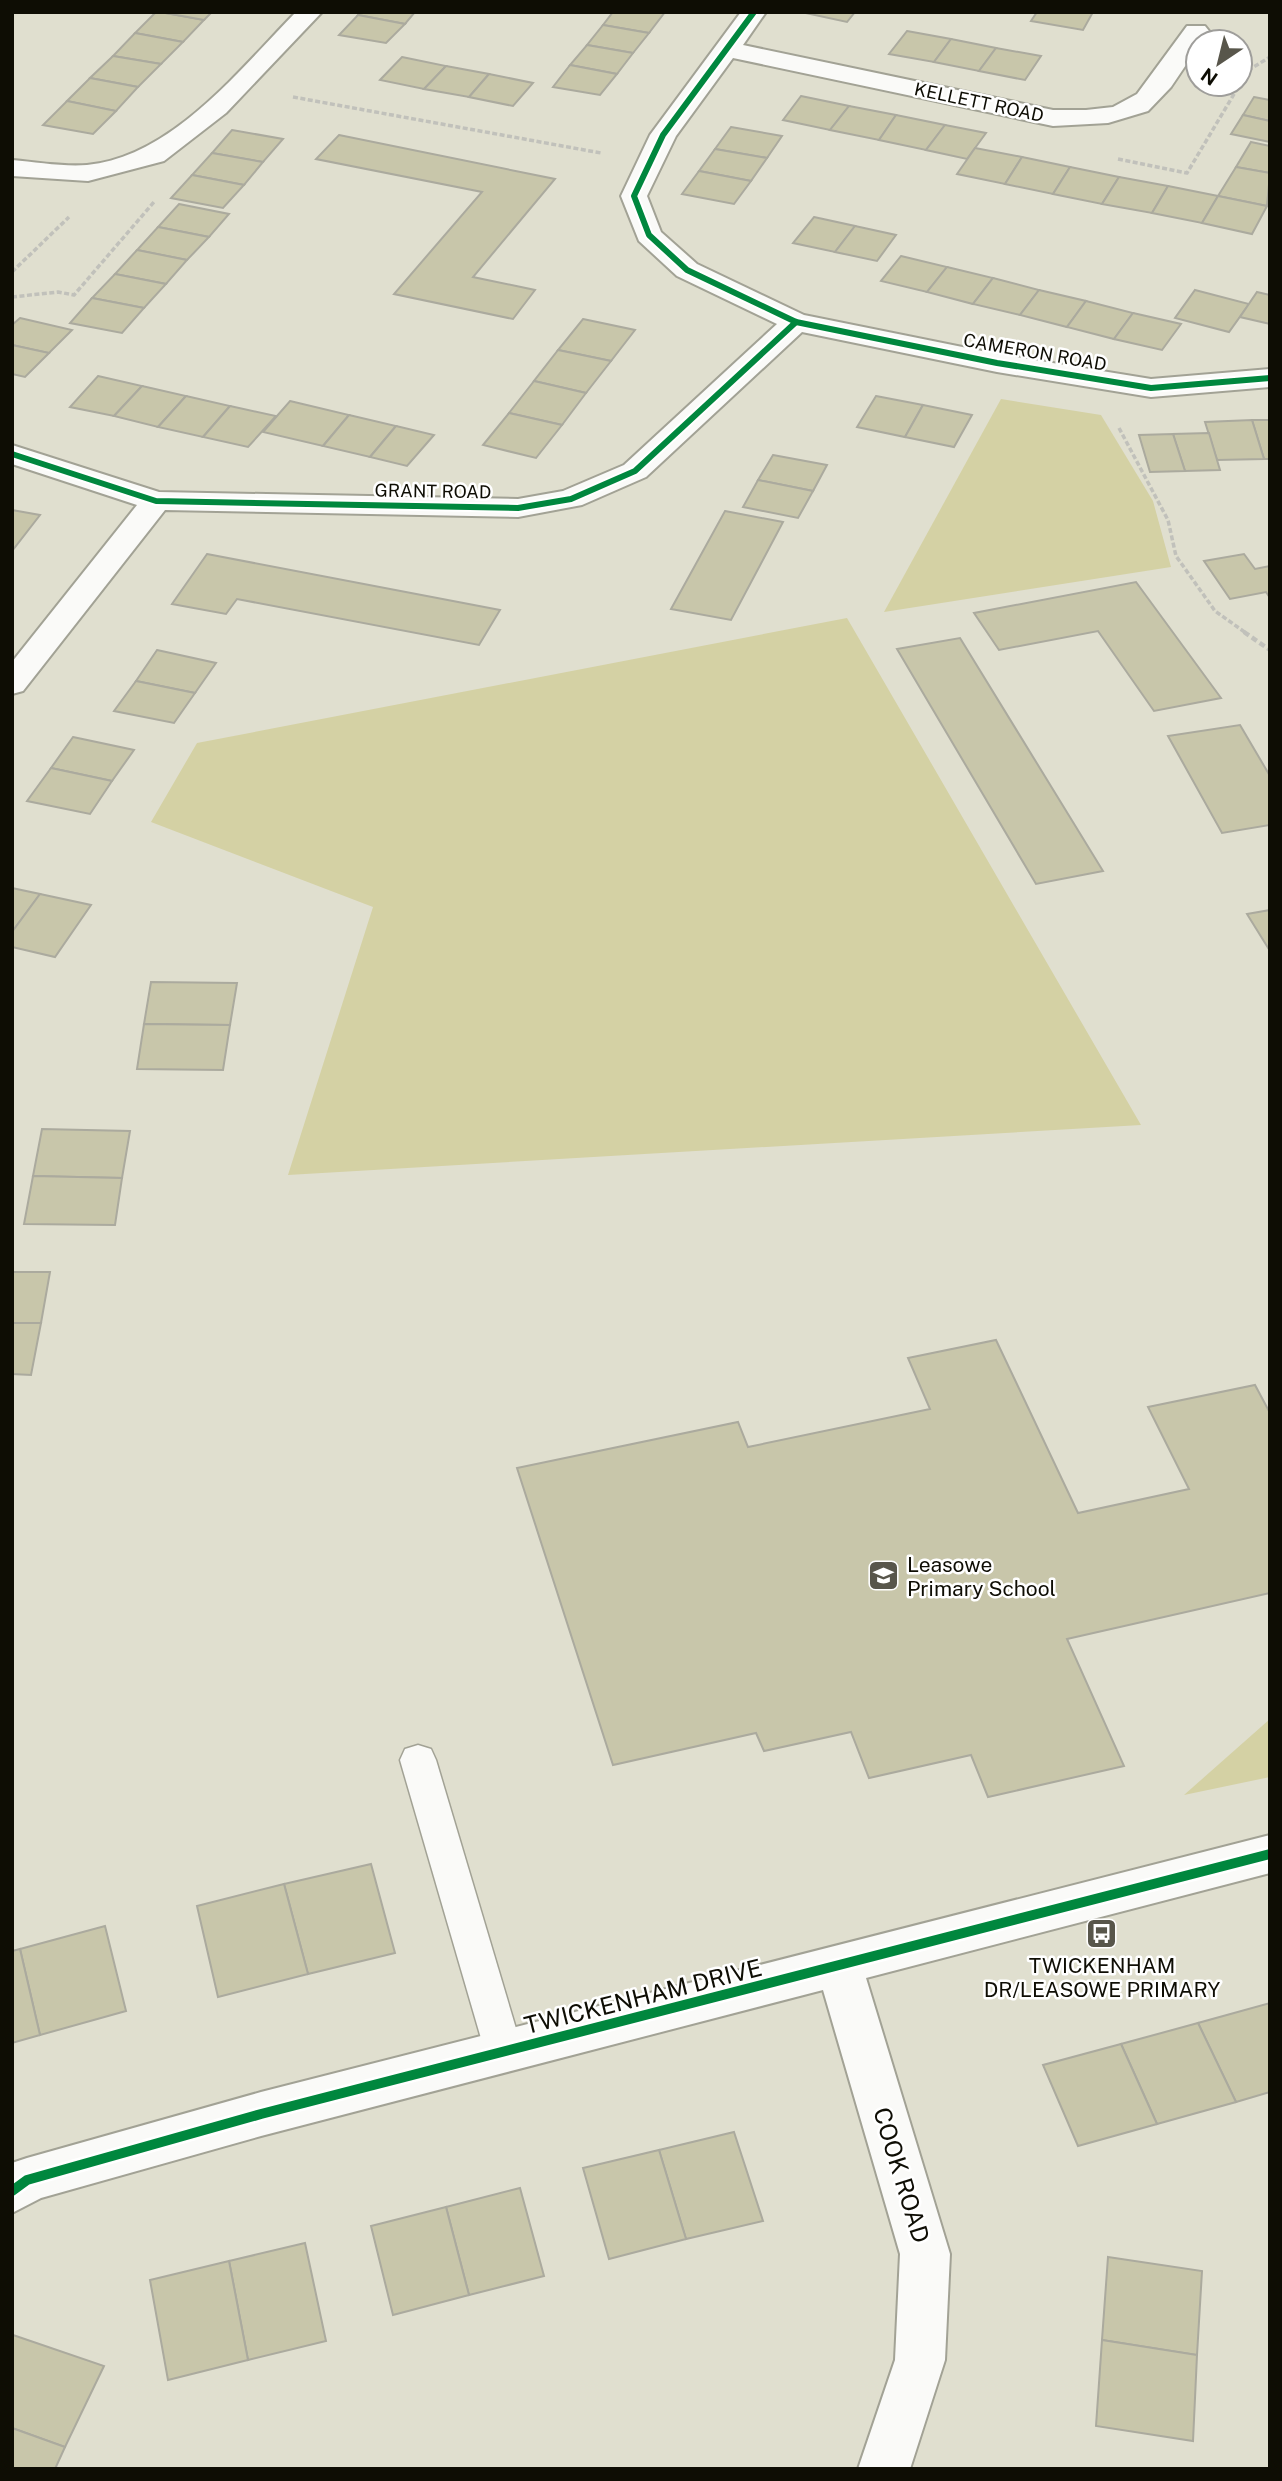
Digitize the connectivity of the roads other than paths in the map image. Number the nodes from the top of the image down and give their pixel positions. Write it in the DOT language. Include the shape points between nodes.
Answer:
graph roads {
  1 [pos="310,12"];
  2 [pos="754,12"];
  3 [pos="1184,48"];
  4 [pos="727,49"];
  5 [pos="12,168"];
  6 [pos="796,322"];
  7 [pos="1270,378"];
  8 [pos="12,454"];
  9 [pos="156,501"];
  10 [pos="12,684"];
  11 [pos="418,1760"];
  12 [pos="1270,1854"];
  13 [pos="839,1966"];
  14 [pos="503,2052"];
  15 [pos="20,2185"];
  16 [pos="884,2469"];
  1 -- 5 [label="street" via="237,87 155,155 88,173"];
  2 -- 4 [label="street, CAMERON ROAD"];
  3 -- 4 [label="street, KELLETT ROAD" via="1140,104 1101,117 1053,118"];
  4 -- 6 [label="street, CAMERON ROAD" via="663,135 634,196 649,235 687,270"];
  6 -- 7 [label="street, CAMERON ROAD" via="997,363 1151,388"];
  6 -- 9 [label="street, GRANT ROAD" via="635,471 571,499 518,508"];
  8 -- 9 [label="street, GRANT ROAD"];
  9 -- 10 [label="street"];
  11 -- 14 [label="lane"];
  12 -- 13 [label="street, TWICKENHAM DRIVE"];
  13 -- 14 [label="street, TWICKENHAM DRIVE"];
  13 -- 16 [label="street, COOK ROAD" via="925,2254 920,2360"];
  14 -- 15 [label="street, TWICKENHAM DRIVE" via="261,2114"];
}
